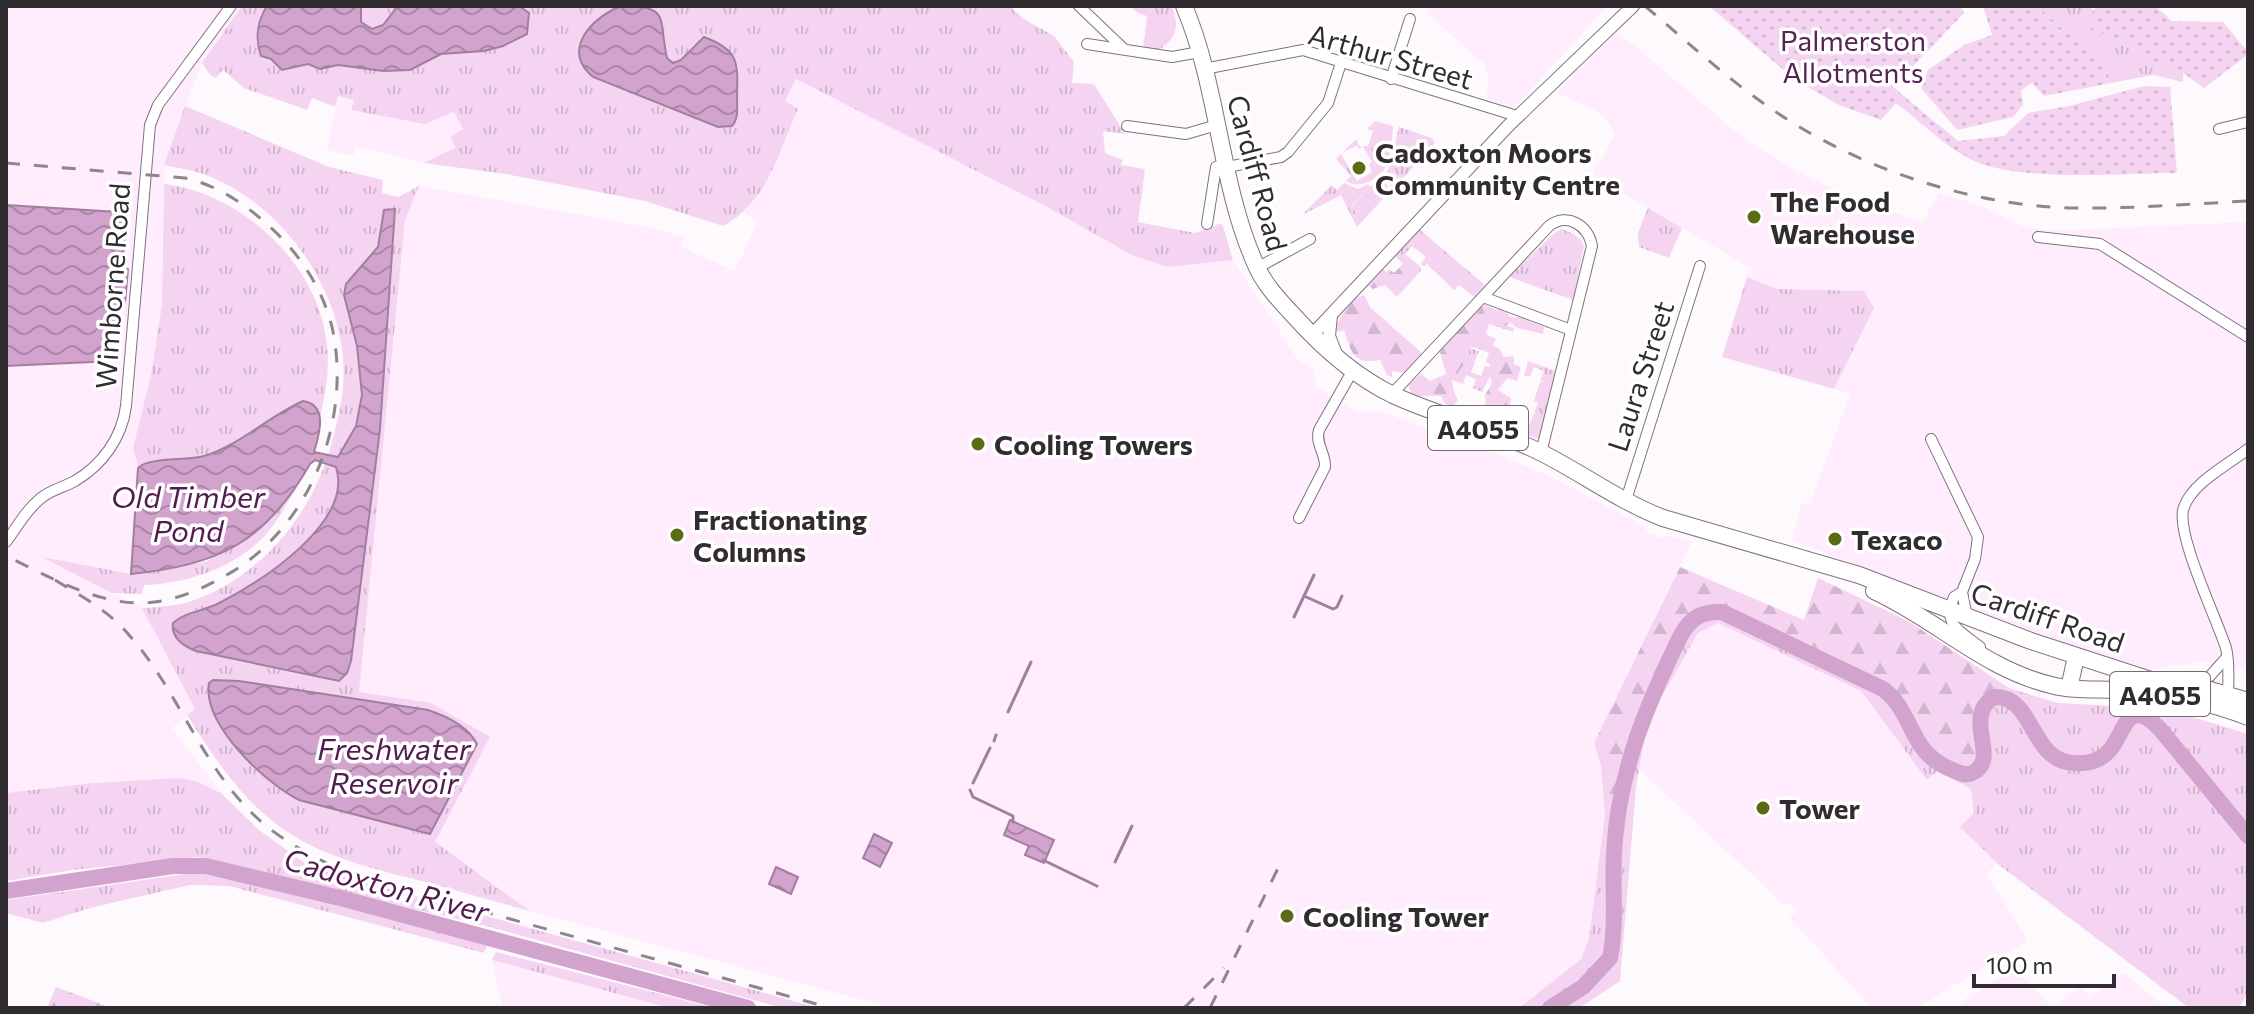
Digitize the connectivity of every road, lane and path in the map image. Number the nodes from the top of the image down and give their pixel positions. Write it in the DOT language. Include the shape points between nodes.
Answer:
graph roads {
  1 [pos="231,6"];
  2 [pos="1079,6"];
  3 [pos="1184,6"];
  4 [pos="1631,8"];
  5 [pos="1410,19"];
  6 [pos="1087,44"];
  7 [pos="1125,49"];
  8 [pos="1202,60"];
  9 [pos="1341,63"];
  10 [pos="1391,79"];
  11 [pos="1517,116"];
  12 [pos="2248,122"];
  13 [pos="1217,125"];
  14 [pos="1127,126"];
  15 [pos="2219,129"];
  16 [pos="1226,165"];
  17 [pos="1207,224"];
  18 [pos="2038,237"];
  19 [pos="1310,239"];
  20 [pos="1700,266"];
  21 [pos="1257,268"];
  22 [pos="1483,297"];
  23 [pos="1331,315"];
  24 [pos="1571,330"];
  25 [pos="1312,335"];
  26 [pos="2248,337"];
  27 [pos="1337,358"];
  28 [pos="1353,370"];
  29 [pos="1392,394"];
  30 [pos="1931,439"];
  31 [pos="2248,449"];
  32 [pos="1541,453"];
  33 [pos="1626,500"];
  34 [pos="1299,518"];
  35 [pos="6,542"];
  36 [pos="1835,569"];
  37 [pos="1962,592"];
  38 [pos="1949,610"];
  39 [pos="1967,617"];
  40 [pos="2076,657"];
  41 [pos="2227,657"];
  42 [pos="2033,680"];
  43 [pos="2196,686"];
  44 [pos="2069,688"];
  45 [pos="2228,693"];
  46 [pos="2248,701"];
  47 [pos="2240,714"];
  1 -- 35 [label="street, Wimborne Road" via="158,105 150,125 123,424 99,462 43,496"];
  2 -- 7 [label="street"];
  3 -- 8 [label="main road, Cardiff Road / A4055"];
  4 -- 11 [label="street"];
  5 -- 10 [label="street"];
  6 -- 7 [label="street, Arthur Street"];
  7 -- 8 [label="street, Arthur Street"];
  8 -- 9 [label="street, Arthur Street" via="1303,50"];
  8 -- 13 [label="main road, Cardiff Road / A4055"];
  9 -- 10 [label="street, Arthur Street"];
  9 -- 16 [label="street" via="1328,103 1288,152"];
  10 -- 11 [label="street, Arthur Street"];
  11 -- 23 [label="street"];
  12 -- 15 [label="street"];
  13 -- 14 [label="street" via="1186,134"];
  13 -- 16 [label="main road, Cardiff Road / A4055"];
  16 -- 17 [label="street" via="1216,167"];
  16 -- 21 [label="main road, Cardiff Road / A4055"];
  18 -- 26 [label="street" via="2100,244"];
  19 -- 21 [label="street"];
  20 -- 33 [label="street, Laura Street"];
  21 -- 25 [label="main road, Cardiff Road / A4055"];
  22 -- 24 [label="street"];
  22 -- 24 [label="street" via="1549,226 1571,220 1589,235 1592,246"];
  22 -- 29 [label="street"];
  23 -- 25 [label="street"];
  23 -- 27 [label="street" via="1329,336"];
  24 -- 32 [label="street"];
  25 -- 27 [label="main road, Cardiff Road / A4055"];
  27 -- 28 [label="main road, Cardiff Road / A4055"];
  28 -- 29 [label="main road, Cardiff Road / A4055"];
  28 -- 34 [label="street" via="1319,430 1325,467"];
  29 -- 32 [label="main road, Cardiff Road / A4055"];
  30 -- 37 [label="street" via="1978,537"];
  31 -- 41 [label="street" via="2199,487 2184,505 2181,519"];
  32 -- 33 [label="main road, Cardiff Road / A4055"];
  33 -- 36 [label="main road, Cardiff Road / A4055" via="1663,518"];
  36 -- 38 [label="main road, Cardiff Road / A4055"];
  36 -- 42 [label="main road, Cardiff Road / A4055" via="1999,667"];
  37 -- 38 [label="street"];
  37 -- 39 [label="street"];
  38 -- 39 [label="main road, Cardiff Road / A4055"];
  38 -- 42 [label="street" via="1958,629"];
  39 -- 40 [label="main road, Cardiff Road / A4055"];
  40 -- 43 [label="main road, Cardiff Road / A4055" via="2163,684"];
  40 -- 44 [label="main road"];
  41 -- 43 [label="street"];
  41 -- 45 [label="street"];
  42 -- 44 [label="main road, Cardiff Road / A4055"];
  43 -- 45 [label="main road, Cardiff Road / A4055"];
  44 -- 47 [label="main road, Cardiff Road / A4055" via="2163,695"];
  45 -- 46 [label="main road, Cardiff Road / A4055"];
  45 -- 47 [label="street"];
}
